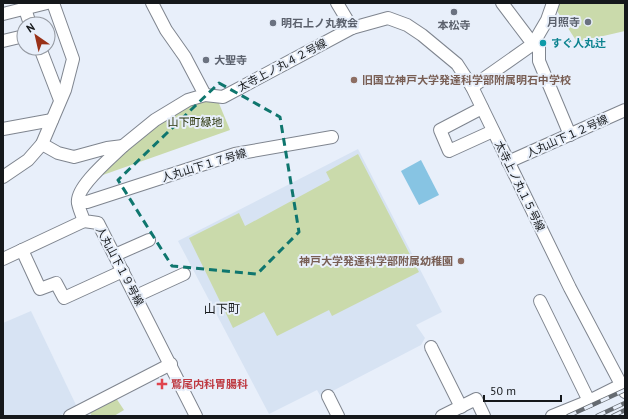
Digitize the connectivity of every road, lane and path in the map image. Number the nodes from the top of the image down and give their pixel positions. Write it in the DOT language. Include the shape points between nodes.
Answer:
graph roads {
  1 [pos="47,3"];
  2 [pos="53,3"];
  3 [pos="152,3"];
  4 [pos="337,3"];
  5 [pos="502,3"];
  6 [pos="553,3"];
  7 [pos="25,9"];
  8 [pos="3,14"];
  9 [pos="27,16"];
  10 [pos="352,28"];
  11 [pos="16,38"];
  12 [pos="3,41"];
  13 [pos="536,45"];
  14 [pos="43,56"];
  15 [pos="472,88"];
  16 [pos="205,95"];
  17 [pos="60,100"];
  18 [pos="482,108"];
  19 [pos="625,110"];
  20 [pos="52,120"];
  21 [pos="3,129"];
  22 [pos="493,131"];
  23 [pos="570,135"];
  24 [pos="332,138"];
  25 [pos="42,144"];
  26 [pos="123,146"];
  27 [pos="508,162"];
  28 [pos="3,177"];
  29 [pos="78,202"];
  30 [pos="84,221"];
  31 [pos="149,240"];
  32 [pos="22,250"];
  33 [pos="115,255"];
  34 [pos="3,259"];
  35 [pos="123,271"];
  36 [pos="184,274"];
  37 [pos="136,296"];
  38 [pos="540,301"];
  39 [pos="431,347"];
  40 [pos="170,364"];
  41 [pos="623,387"];
  42 [pos="328,396"];
  43 [pos="589,401"];
  44 [pos="461,407"];
  45 [pos="70,416"];
  46 [pos="196,416"];
  47 [pos="338,416"];
  48 [pos="442,416"];
  49 [pos="484,416"];
  50 [pos="552,416"];
  1 -- 7 [label="street"];
  2 -- 17 [label="street" via="72,59"];
  3 -- 16 [label="street"];
  4 -- 10 [label="street"];
  5 -- 13 [label="street"];
  6 -- 13 [label="street"];
  7 -- 8 [label="street"];
  7 -- 9 [label="street"];
  10 -- 15 [label="street, 太寺上ノ丸４２号線" via="388,18 406,25 457,64"];
  10 -- 16 [label="street, 太寺上ノ丸４２号線" via="223,97"];
  11 -- 12 [label="street"];
  13 -- 15 [label="street"];
  13 -- 23 [label="street" via="539,60"];
  14 -- 17 [label="street"];
  15 -- 18 [label="street, 太寺上ノ丸１５号線"];
  16 -- 26 [label="street" via="188,100 162,116"];
  17 -- 20 [label="street"];
  18 -- 22 [label="street, 太寺上ノ丸１５号線"];
  18 -- 22 [label="street" via="440,130 449,151"];
  19 -- 23 [label="street, 人丸山下１２号線"];
  20 -- 21 [label="street"];
  20 -- 25 [label="street"];
  22 -- 27 [label="street, 太寺上ノ丸１５号線"];
  23 -- 27 [label="street, 人丸山下１２号線"];
  24 -- 29 [label="street, 人丸山下１７号線" via="236,154 87,202"];
  25 -- 26 [label="street" via="74,157"];
  25 -- 28 [label="street" via="28,160"];
  26 -- 29 [label="street" via="89,179 80,192"];
  27 -- 41 [label="street, 太寺上ノ丸１５号線" via="570,288"];
  29 -- 30 [label="street, 人丸山下１９号線"];
  30 -- 32 [label="street"];
  30 -- 33 [label="street, 人丸山下１９号線" via="98,222"];
  31 -- 33 [label="street"];
  32 -- 34 [label="street"];
  32 -- 35 [label="street" via="40,289 56,283 64,298"];
  33 -- 35 [label="street, 人丸山下１９号線"];
  35 -- 37 [label="street, 人丸山下１９号線"];
  36 -- 37 [label="street"];
  37 -- 40 [label="street, 人丸山下１９号線"];
  38 -- 43 [label="street"];
  39 -- 44 [label="street"];
  40 -- 45 [label="street"];
  40 -- 46 [label="street, 人丸山下１９号線"];
  41 -- 43 [label="street"];
  42 -- 47 [label="street"];
  43 -- 50 [label="street"];
  44 -- 48 [label="street"];
  44 -- 49 [label="street" via="476,399"];
}
